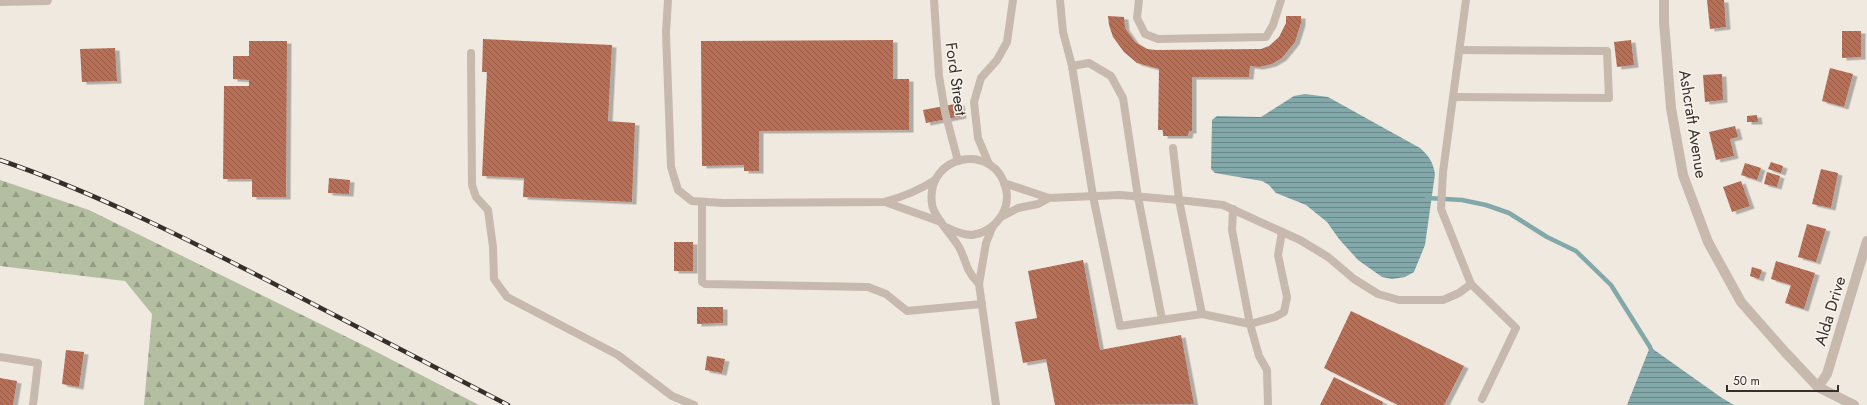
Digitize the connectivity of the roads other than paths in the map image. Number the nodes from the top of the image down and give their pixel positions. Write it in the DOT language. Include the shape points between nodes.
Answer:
graph roads {
  1 [pos="19,0"];
  2 [pos="47,0"];
  3 [pos="668,0"];
  4 [pos="934,0"];
  5 [pos="1012,0"];
  6 [pos="1060,0"];
  7 [pos="1139,0"];
  8 [pos="1281,0"];
  9 [pos="1466,0"];
  10 [pos="1664,0"];
  11 [pos="0,1"];
  12 [pos="1460,50"];
  13 [pos="471,53"];
  14 [pos="1072,66"];
  15 [pos="1454,97"];
  16 [pos="1173,148"];
  17 [pos="958,161"];
  18 [pos="989,164"];
  19 [pos="935,180"];
  20 [pos="1004,183"];
  21 [pos="1093,196"];
  22 [pos="1138,197"];
  23 [pos="1049,198"];
  24 [pos="1179,200"];
  25 [pos="702,202"];
  26 [pos="884,202"];
  27 [pos="1233,209"];
  28 [pos="1001,217"];
  29 [pos="944,225"];
  30 [pos="993,226"];
  31 [pos="1282,232"];
  32 [pos="1867,241"];
  33 [pos="979,284"];
  34 [pos="1471,284"];
  35 [pos="982,304"];
  36 [pos="1202,314"];
  37 [pos="1162,319"];
  38 [pos="1250,324"];
  39 [pos="0,357"];
  40 [pos="1818,387"];
  41 [pos="1482,399"];
  42 [pos="33,405"];
  43 [pos="694,405"];
  44 [pos="996,405"];
  45 [pos="1268,405"];
  46 [pos="1854,405"];
  1 -- 2 [label="street"];
  1 -- 11 [label="street"];
  3 -- 25 [label="lane" via="666,33 671,167 678,190 692,201"];
  4 -- 17 [label="lane, Ford Street" via="939,76"];
  5 -- 18 [label="lane" via="1007,42 997,60 981,78 974,102 978,138"];
  6 -- 14 [label="lane" via="1063,32"];
  7 -- 8 [label="lane" via="1137,18 1145,34 1158,39 1266,37"];
  9 -- 12 [label="lane"];
  10 -- 40 [label="street, Ashcraft Avenue" via="1671,108 1683,175 1708,242 1741,302"];
  12 -- 15 [label="lane"];
  12 -- 15 [label="lane" via="1606,51 1609,98"];
  13 -- 43 [label="lane" via="472,185 476,197 488,210 494,279 507,297 618,355 672,396"];
  14 -- 21 [label="lane"];
  14 -- 22 [label="lane" via="1089,63 1111,76 1123,98"];
  15 -- 34 [label="lane" via="1441,209"];
  16 -- 24 [label="lane"];
  17 -- 18 [label="lane" via="978,160"];
  17 -- 19 [label="lane" via="942,169"];
  18 -- 20 [label="lane" via="998,172"];
  19 -- 26 [label="lane" via="904,197"];
  19 -- 29 [label="lane" via="931,192 932,206 937,218"];
  20 -- 23 [label="lane"];
  20 -- 28 [label="lane" via="1007,194 1006,206"];
  21 -- 22 [label="lane"];
  21 -- 23 [label="lane"];
  21 -- 37 [label="lane" via="1120,326"];
  22 -- 24 [label="lane"];
  22 -- 37 [label="lane"];
  23 -- 28 [label="lane" via="1038,204 1018,208"];
  24 -- 27 [label="lane" via="1223,205"];
  24 -- 36 [label="lane"];
  25 -- 26 [label="lane"];
  25 -- 35 [label="lane" via="702,282 705,284 868,287 886,294 907,311"];
  26 -- 29 [label="lane"];
  27 -- 31 [label="lane"];
  27 -- 38 [label="lane" via="1232,230"];
  28 -- 30 [label="lane"];
  29 -- 30 [label="lane" via="958,233 971,235"];
  29 -- 33 [label="lane" via="960,248 969,270"];
  30 -- 33 [label="lane" via="986,243"];
  31 -- 34 [label="lane" via="1328,257 1378,294 1399,300 1443,300"];
  31 -- 38 [label="lane" via="1278,255 1287,305 1284,312 1275,317"];
  32 -- 40 [label="street, Alda Drive" via="1827,374"];
  33 -- 35 [label="lane"];
  34 -- 41 [label="lane" via="1516,328"];
  35 -- 44 [label="lane"];
  36 -- 37 [label="lane"];
  36 -- 38 [label="lane"];
  38 -- 45 [label="lane" via="1259,356 1267,370"];
  39 -- 42 [label="lane" via="38,363"];
  40 -- 46 [label="street, Ashcraft Avenue"];
}
